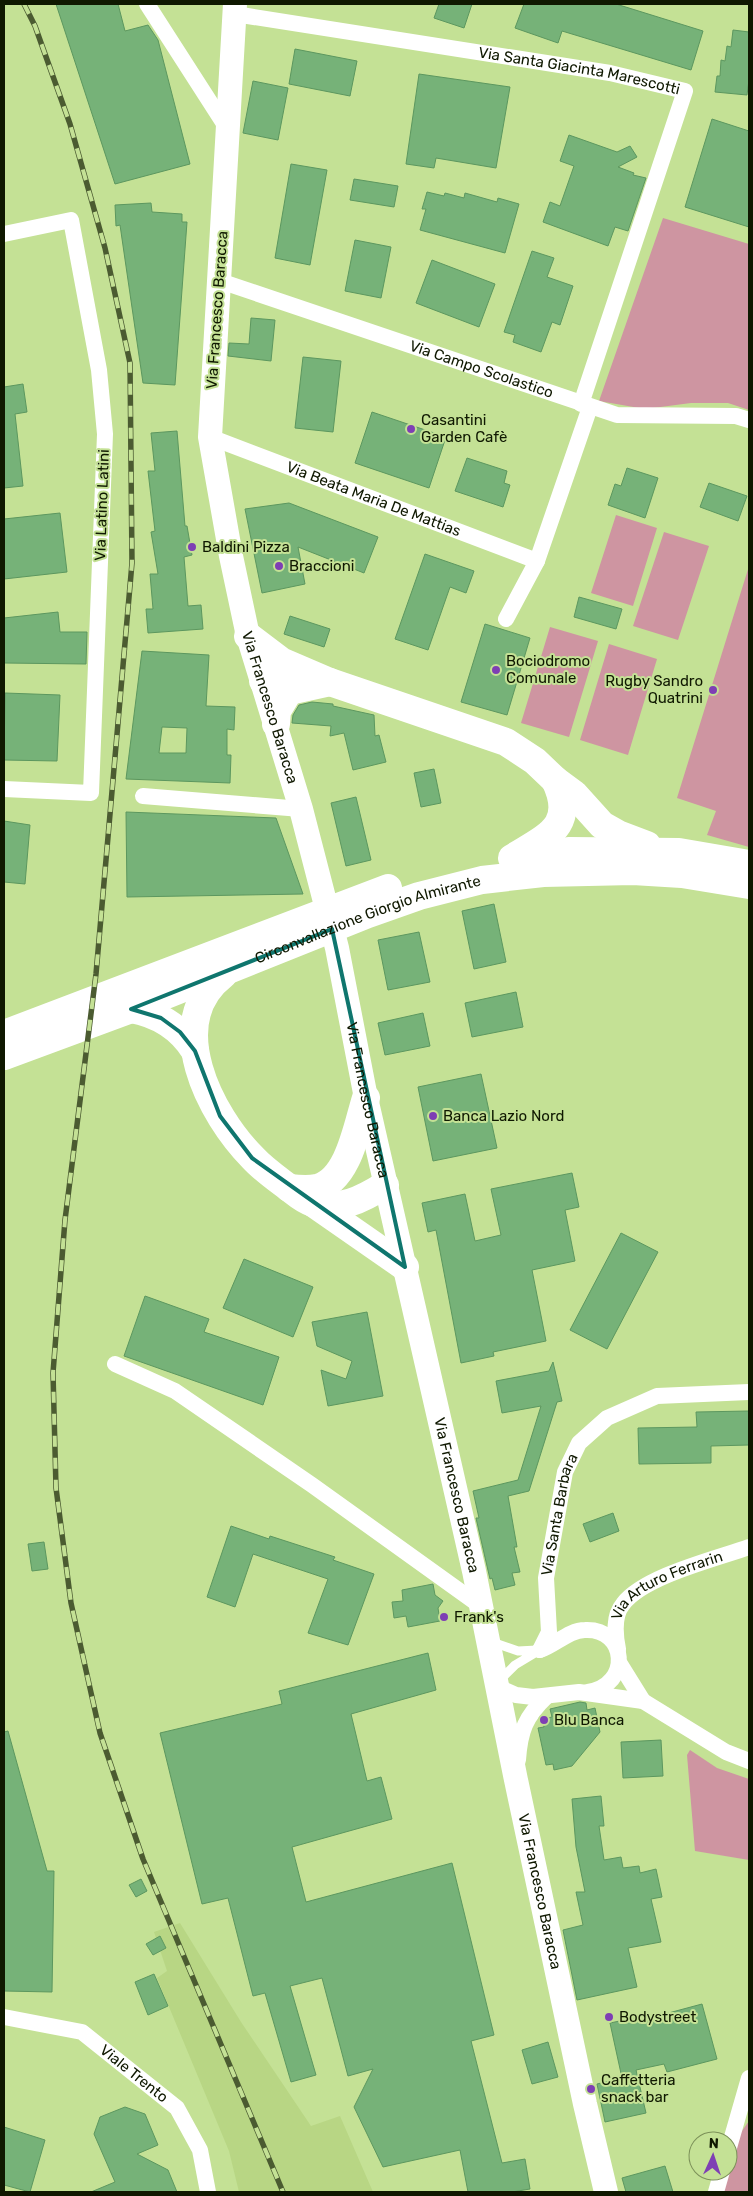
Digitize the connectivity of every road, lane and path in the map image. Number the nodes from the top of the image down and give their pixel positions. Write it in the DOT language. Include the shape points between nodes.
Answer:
graph roads {
  1 [pos="147,4"];
  2 [pos="235,9"];
  3 [pos="228,130"];
  4 [pos="4,234"];
  5 [pos="220,281"];
  6 [pos="585,406"];
  7 [pos="749,420"];
  8 [pos="210,437"];
  9 [pos="537,561"];
  10 [pos="506,619"];
  11 [pos="248,636"];
  12 [pos="268,670"];
  13 [pos="330,682"];
  14 [pos="289,691"];
  15 [pos="276,724"];
  16 [pos="555,780"];
  17 [pos="4,789"];
  18 [pos="143,796"];
  19 [pos="301,809"];
  20 [pos="679,852"];
  21 [pos="512,858"];
  22 [pos="749,864"];
  23 [pos="749,885"];
  24 [pos="237,966"];
  25 [pos="131,1009"];
  26 [pos="4,1034"];
  27 [pos="195,1052"];
  28 [pos="4,1056"];
  29 [pos="366,1098"];
  30 [pos="385,1185"];
  31 [pos="320,1194"];
  32 [pos="405,1267"];
  33 [pos="115,1364"];
  34 [pos="749,1392"];
  35 [pos="749,1547"];
  36 [pos="482,1607"];
  37 [pos="488,1639"];
  38 [pos="540,1650"];
  39 [pos="619,1656"];
  40 [pos="496,1686"];
  41 [pos="586,1692"];
  42 [pos="547,1696"];
  43 [pos="643,1701"];
  44 [pos="749,1761"];
  45 [pos="516,1780"];
  46 [pos="4,2017"];
  47 [pos="749,2078"];
  48 [pos="734,2131"];
  49 [pos="208,2192"];
  50 [pos="606,2192"];
  1 -- 3 [label="street"];
  2 -- 3 [label="main road, Via Francesco Baracca"];
  2 -- 6 [label="street, Via Santa Giacinta Marescotti" via="610,73 685,91"];
  3 -- 5 [label="main road, Via Francesco Baracca"];
  4 -- 17 [label="street, Via Latino Latini" via="71,220 99,370 105,434 91,793"];
  5 -- 6 [label="street, Via Campo Scolastico"];
  5 -- 8 [label="main road, Via Francesco Baracca"];
  6 -- 7 [label="street, Via Campo Scolastico" via="617,415 736,416"];
  6 -- 9 [label="street"];
  8 -- 9 [label="street, Via Beata Maria De Mattias"];
  8 -- 11 [label="main road, Via Francesco Baracca"];
  9 -- 10 [label="street"];
  11 -- 12 [label="highway"];
  12 -- 13 [label="highway"];
  12 -- 14 [label="highway" via="264,684"];
  12 -- 15 [label="main road, Via Francesco Baracca"];
  13 -- 14 [label="highway"];
  13 -- 16 [label="highway" via="506,742 535,761"];
  14 -- 15 [label="highway" via="277,710"];
  15 -- 19 [label="main road, Via Francesco Baracca"];
  16 -- 20 [label="highway" via="574,794 602,825 650,846"];
  16 -- 21 [label="highway" via="563,809 557,828"];
  18 -- 19 [label="street"];
  19 -- 29 [label="main road, Via Francesco Baracca" via="337,948"];
  20 -- 21 [label="highway, Circonvallazione Giorgio Almirante" via="570,851"];
  20 -- 22 [label="highway, Circonvallazione Giorgio Almirante"];
  21 -- 26 [label="highway, Circonvallazione Giorgio Almirante" via="438,872 352,900"];
  23 -- 24 [label="highway, Circonvallazione Giorgio Almirante" via="682,874 633,872 544,873 482,880 419,896"];
  24 -- 25 [label="highway, Circonvallazione Giorgio Almirante"];
  24 -- 27 [label="highway" via="216,980 201,999 194,1020"];
  25 -- 27 [label="highway" via="171,1024"];
  25 -- 28 [label="highway, Circonvallazione Giorgio Almirante"];
  27 -- 31 [label="highway" via="220,1116 252,1158 296,1195"];
  29 -- 30 [label="main road, Via Francesco Baracca"];
  29 -- 31 [label="highway" via="346,1160"];
  30 -- 31 [label="highway" via="366,1197 335,1206"];
  30 -- 32 [label="main road, Via Francesco Baracca"];
  31 -- 32 [label="highway"];
  32 -- 36 [label="main road, Via Francesco Baracca"];
  33 -- 36 [label="street" via="176,1391"];
  34 -- 38 [label="street, Via Santa Barbara" via="657,1396 607,1418 579,1443 564,1472 546,1578 549,1632"];
  35 -- 39 [label="street, Via Arturo Ferrarin" via="644,1586 622,1604 616,1620"];
  36 -- 37 [label="main road, Via Francesco Baracca"];
  37 -- 38 [label="lane" via="518,1651"];
  37 -- 40 [label="main road, Via Francesco Baracca"];
  38 -- 39 [label="street" via="586,1630 603,1634"];
  38 -- 40 [label="lane" via="515,1665"];
  39 -- 41 [label="street" via="617,1673 604,1687"];
  39 -- 43 [label="street"];
  40 -- 42 [label="street" via="516,1694"];
  40 -- 45 [label="main road, Via Francesco Baracca"];
  41 -- 42 [label="street"];
  41 -- 43 [label="street"];
  42 -- 45 [label="street" via="530,1715 521,1732"];
  43 -- 44 [label="street" via="726,1752"];
  45 -- 50 [label="main road, Via Francesco Baracca"];
  46 -- 49 [label="street, Viale Trento" via="82,2032 177,2108 200,2150"];
  47 -- 48 [label="street"];
}
